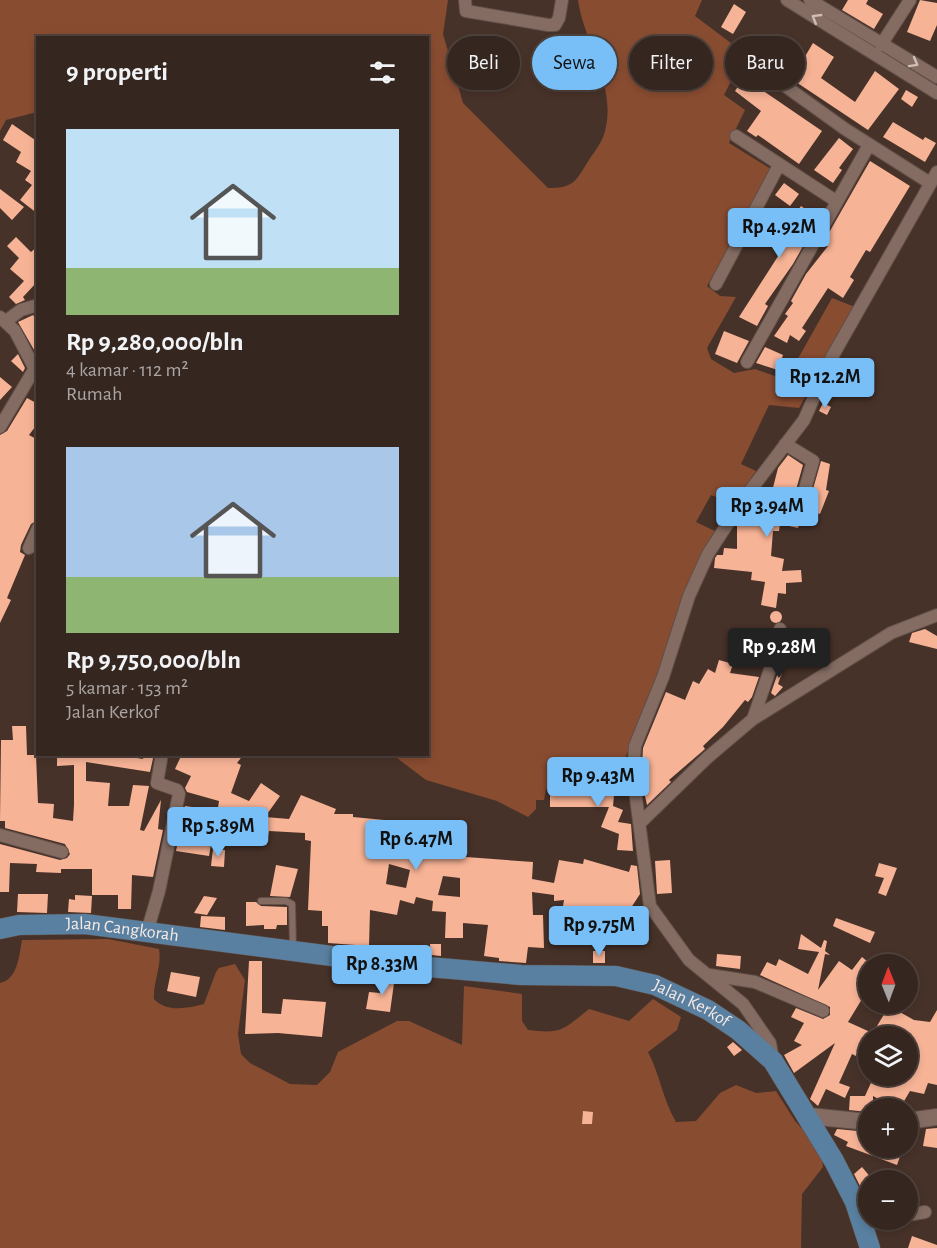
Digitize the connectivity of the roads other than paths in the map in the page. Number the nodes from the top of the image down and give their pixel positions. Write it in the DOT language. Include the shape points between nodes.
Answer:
graph roads {
  1 [pos="465,0"];
  2 [pos="562,0"];
  3 [pos="787,0"];
  4 [pos="810,0"];
  5 [pos="910,0"];
  6 [pos="881,45"];
  7 [pos="874,56"];
  8 [pos="936,73"];
  9 [pos="790,90"];
  10 [pos="937,93"];
  11 [pos="736,136"];
  12 [pos="869,145"];
  13 [pos="779,165"];
  14 [pos="934,177"];
  15 [pos="836,201"];
  16 [pos="716,284"];
  17 [pos="36,306"];
  18 [pos="3,319"];
  19 [pos="747,362"];
  20 [pos="36,368"];
  21 [pos="0,427"];
  22 [pos="785,444"];
  23 [pos="798,513"];
  24 [pos="36,532"];
  25 [pos="29,548"];
  26 [pos="937,615"];
  27 [pos="780,629"];
  28 [pos="753,719"];
  29 [pos="162,756"];
  30 [pos="640,823"];
  31 [pos="0,835"];
  32 [pos="62,852"];
  33 [pos="261,901"];
  34 [pos="0,928"];
  35 [pos="147,932"];
  36 [pos="244,946"];
  37 [pos="292,952"];
  38 [pos="709,975"];
  39 [pos="824,1011"];
  40 [pos="772,1061"];
  41 [pos="808,1116"];
  42 [pos="937,1117"];
  43 [pos="918,1120"];
  44 [pos="858,1121"];
  45 [pos="858,1210"];
  46 [pos="925,1212"];
  47 [pos="918,1213"];
  48 [pos="865,1230"];
  49 [pos="870,1248"];
  1 -- 2 [label="street" via="466,11 555,25"];
  7 -- 3 [label="street, one-way"];
  4 -- 6 [label="street"];
  5 -- 6 [label="street"];
  6 -- 7 [label="street" via="872,47"];
  6 -- 8 [label="street, one-way"];
  7 -- 10 [label="street"];
  9 -- 12 [label="street"];
  11 -- 13 [label="street"];
  12 -- 14 [label="street"];
  12 -- 15 [label="street"];
  13 -- 15 [label="street"];
  13 -- 16 [label="street"];
  14 -- 22 [label="street" via="832,357 808,413"];
  15 -- 19 [label="street"];
  17 -- 18 [label="street"];
  18 -- 20 [label="street"];
  20 -- 21 [label="street"];
  22 -- 23 [label="street" via="813,461"];
  22 -- 30 [label="street" via="708,554 688,596 663,677 635,746 633,775"];
  24 -- 25 [label="street"];
  26 -- 28 [label="street" via="891,633"];
  27 -- 28 [label="street"];
  28 -- 30 [label="street"];
  29 -- 35 [label="street" via="157,783 179,794"];
  30 -- 38 [label="street" via="650,906 675,944"];
  31 -- 32 [label="street"];
  33 -- 37 [label="lane" via="292,904"];
  34 -- 35 [label="main road, Jalan Cangkorah" via="84,924"];
  35 -- 36 [label="main road, Jalan Cangkorah"];
  36 -- 37 [label="main road, Jalan Kerkof"];
  37 -- 40 [label="main road, Jalan Kerkof" via="522,975 616,976 655,985 708,1010 738,1030"];
  38 -- 39 [label="street" via="755,982"];
  38 -- 40 [label="street" via="743,1004 761,1028 770,1042"];
  40 -- 41 [label="main road, Jalan Kerkof"];
  41 -- 44 [label="main road"];
  41 -- 45 [label="main road, Jalan Kerkof"];
  42 -- 43 [label="main road"];
  46 -- 47 [label="street"];
  48 -- 49 [label="main road, Jalan Kerkof"];
}
